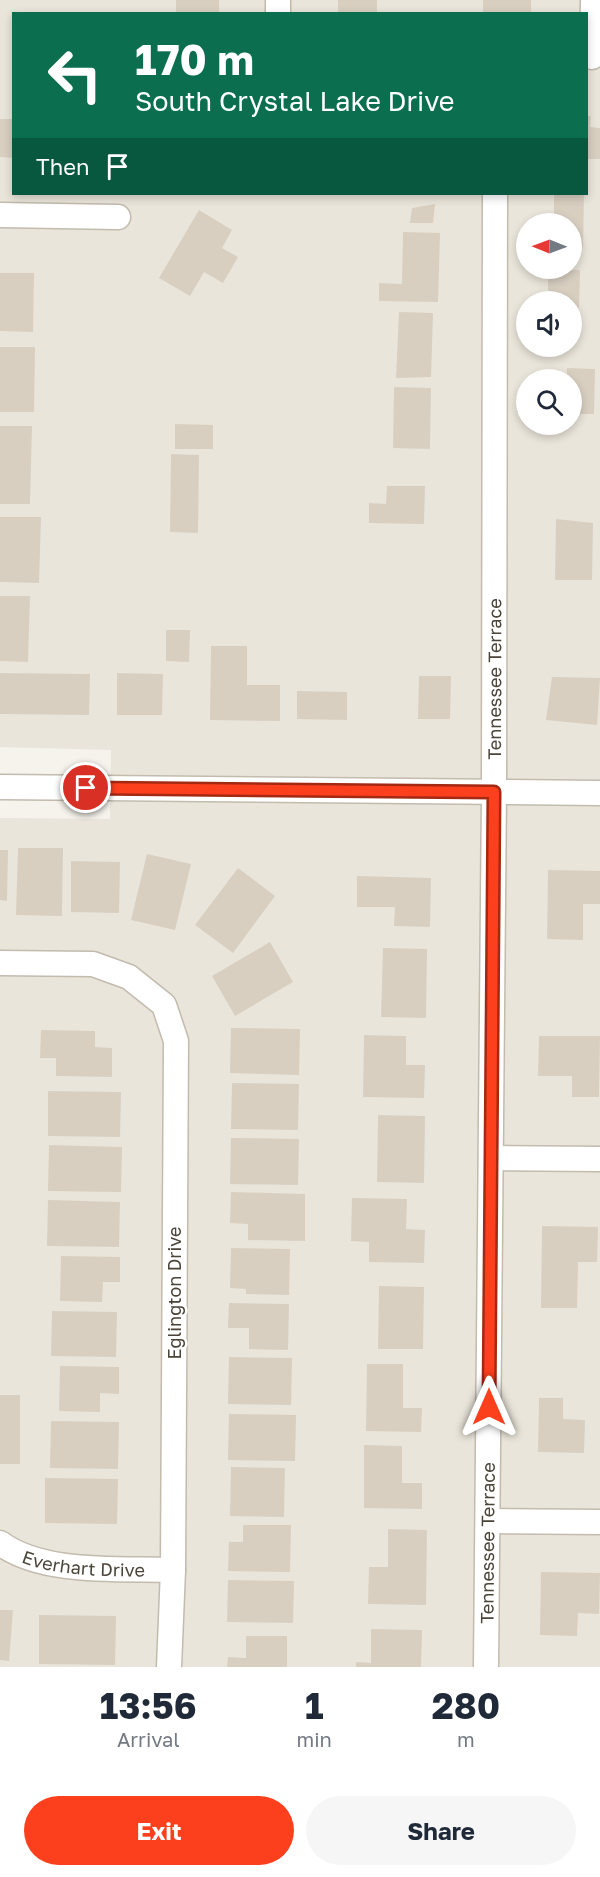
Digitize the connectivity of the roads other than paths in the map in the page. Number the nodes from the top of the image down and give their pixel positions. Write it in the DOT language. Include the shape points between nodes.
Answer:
graph roads {
  1 [pos="593,0"];
  2 [pos="593,57"];
  3 [pos="495,195"];
  4 [pos="0,215"];
  5 [pos="118,217"];
  6 [pos="0,787"];
  7 [pos="494,792"];
  8 [pos="600,793"];
  9 [pos="0,963"];
  10 [pos="491,1158"];
  11 [pos="600,1159"];
  12 [pos="488,1521"];
  13 [pos="600,1522"];
  14 [pos="0,1543"];
  15 [pos="172,1570"];
  16 [pos="169,1667"];
  17 [pos="486,1667"];
  1 -- 2 [label="street"];
  3 -- 7 [label="street, Tennessee Terrace"];
  4 -- 5 [label="street"];
  6 -- 7 [label="street"];
  7 -- 8 [label="street"];
  7 -- 10 [label="street, Tennessee Terrace"];
  9 -- 15 [label="street, Eglington Drive" via="93,964 129,977 164,1005 176,1041"];
  10 -- 11 [label="street"];
  10 -- 12 [label="street, Tennessee Terrace"];
  12 -- 13 [label="street"];
  12 -- 17 [label="street, Tennessee Terrace"];
  14 -- 15 [label="street, Everhart Drive" via="16,1555 55,1565"];
  15 -- 16 [label="street, Eglington Drive"];
}
